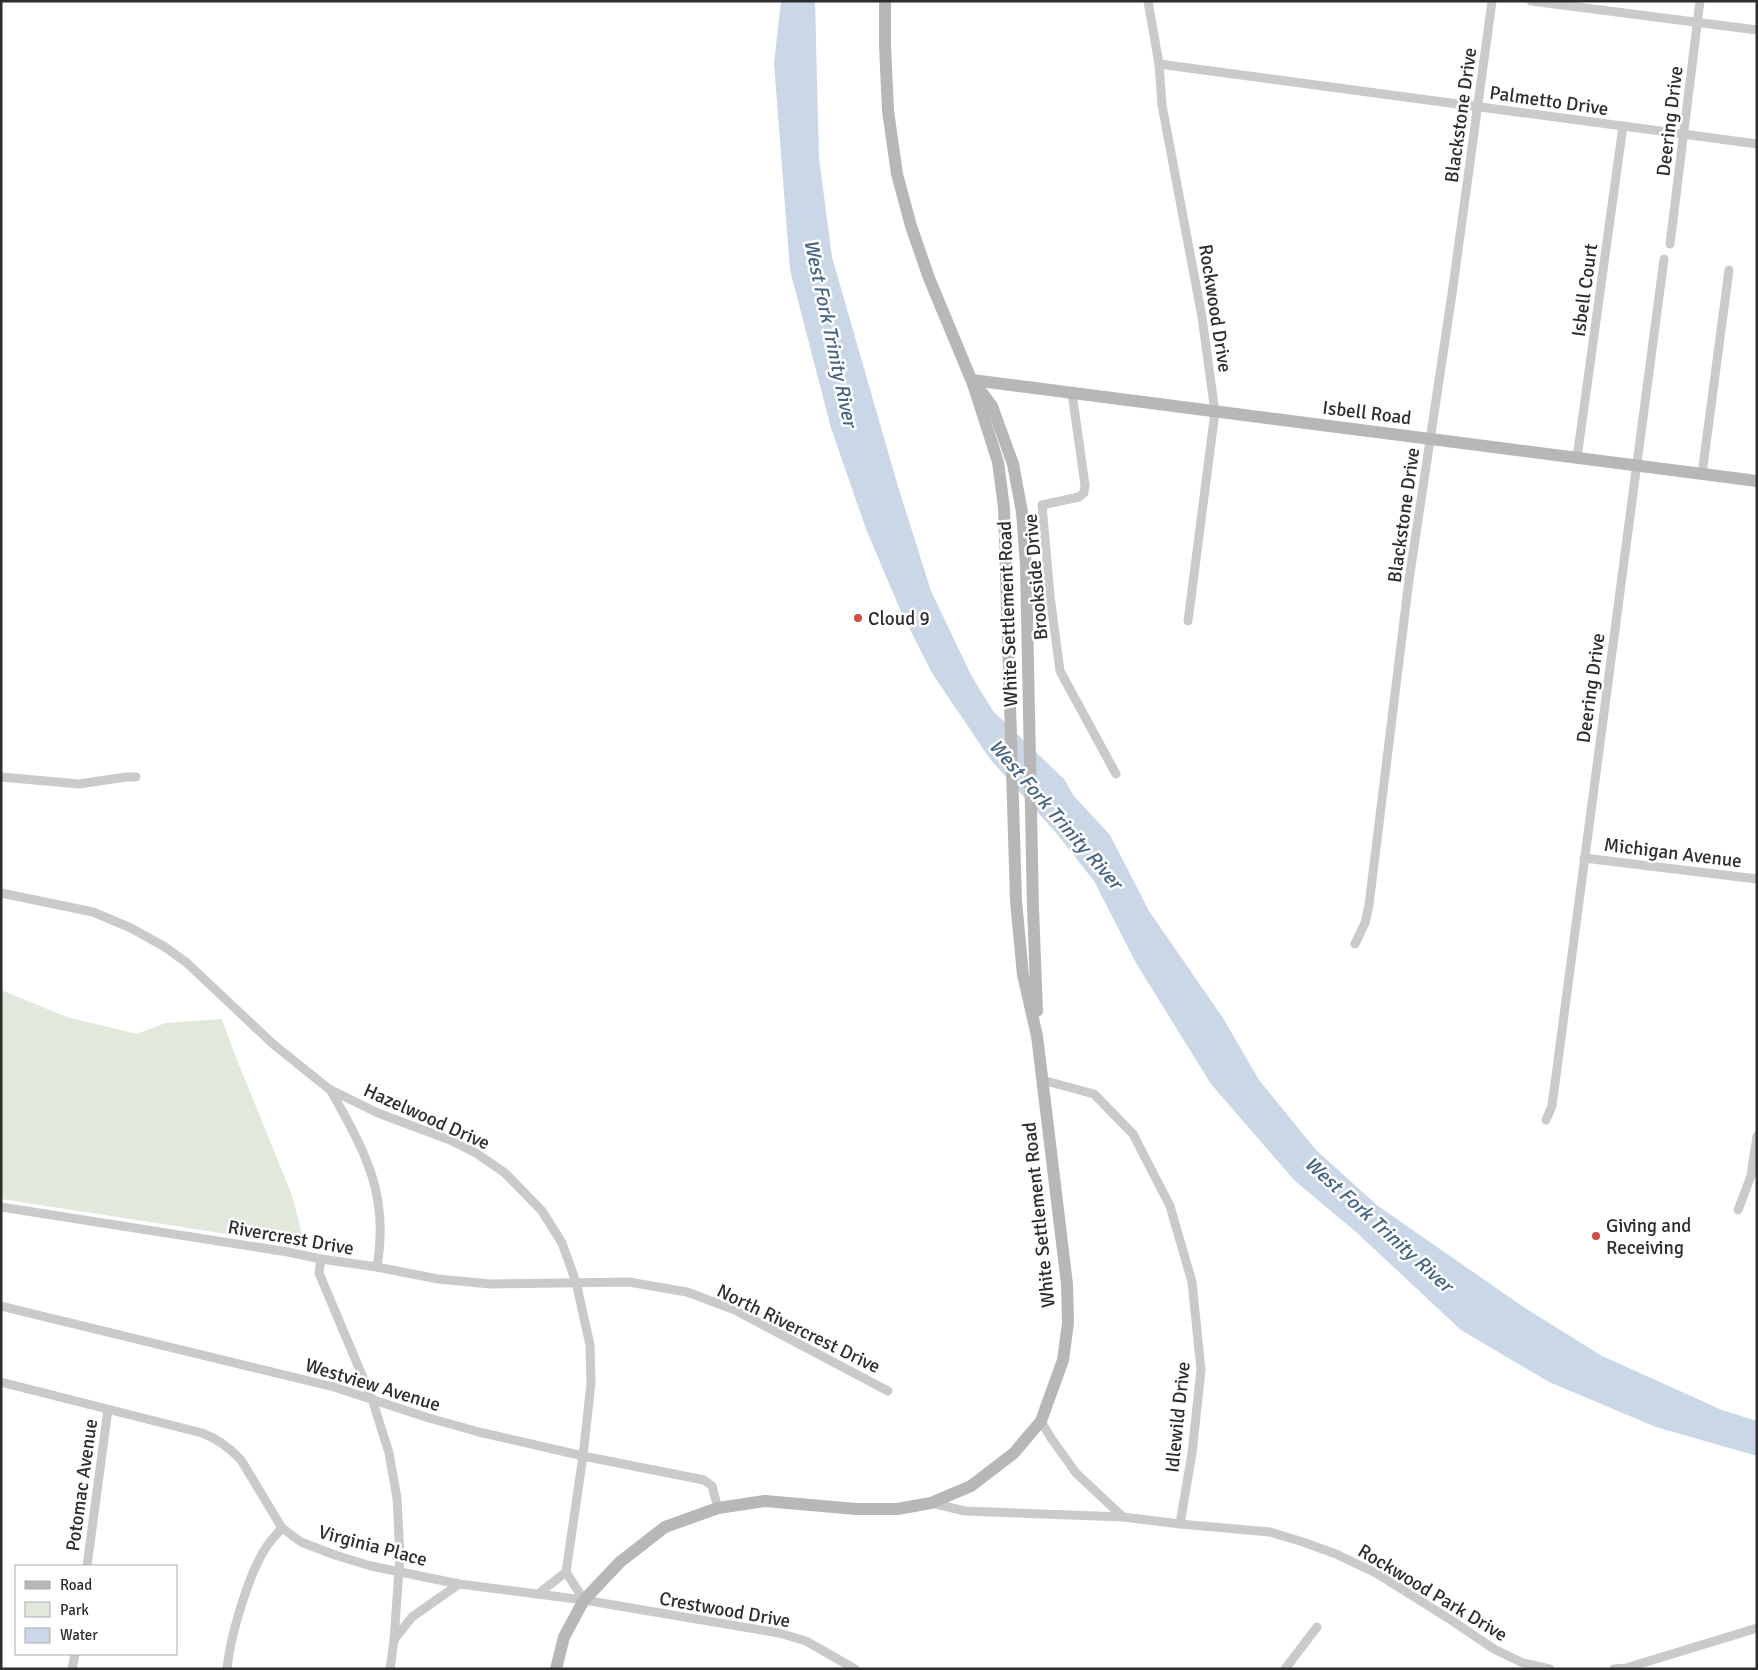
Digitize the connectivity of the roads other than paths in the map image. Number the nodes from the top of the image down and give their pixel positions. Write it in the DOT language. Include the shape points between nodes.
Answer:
graph roads {
  1 [pos="886,1"];
  2 [pos="1148,1"];
  3 [pos="1492,1"];
  4 [pos="1531,1"];
  5 [pos="1700,1"];
  6 [pos="1697,23"];
  7 [pos="1757,30"];
  8 [pos="1158,64"];
  9 [pos="1478,107"];
  10 [pos="1623,126"];
  11 [pos="1683,134"];
  12 [pos="1757,144"];
  13 [pos="1670,244"];
  14 [pos="1664,259"];
  15 [pos="1729,270"];
  16 [pos="972,380"];
  17 [pos="1072,393"];
  18 [pos="1216,412"];
  19 [pos="1430,439"];
  20 [pos="1577,458"];
  21 [pos="1636,466"];
  22 [pos="1702,474"];
  23 [pos="1757,481"];
  24 [pos="1188,621"];
  25 [pos="1116,774"];
  26 [pos="1,777"];
  27 [pos="136,777"];
  28 [pos="1584,858"];
  29 [pos="1757,880"];
  30 [pos="1,893"];
  31 [pos="1355,944"];
  32 [pos="1037,1036"];
  33 [pos="1042,1080"];
  34 [pos="329,1089"];
  35 [pos="1546,1120"];
  36 [pos="1757,1136"];
  37 [pos="1,1207"];
  38 [pos="1738,1210"];
  39 [pos="321,1259"];
  40 [pos="377,1267"];
  41 [pos="576,1282"];
  42 [pos="1,1306"];
  43 [pos="1,1382"];
  44 [pos="888,1391"];
  45 [pos="372,1399"];
  46 [pos="108,1409"];
  47 [pos="1041,1421"];
  48 [pos="583,1456"];
  49 [pos="931,1502"];
  50 [pos="718,1508"];
  51 [pos="1123,1517"];
  52 [pos="1180,1524"];
  53 [pos="282,1528"];
  54 [pos="87,1565"];
  55 [pos="399,1572"];
  56 [pos="566,1572"];
  57 [pos="460,1584"];
  58 [pos="538,1594"];
  59 [pos="584,1600"];
  60 [pos="1317,1627"];
  61 [pos="1757,1628"];
  62 [pos="394,1640"];
  63 [pos="74,1655"];
  64 [pos="1522,1666"];
  65 [pos="72,1669"];
  66 [pos="227,1669"];
  67 [pos="390,1669"];
  68 [pos="556,1669"];
  69 [pos="855,1669"];
  70 [pos="1286,1669"];
  71 [pos="1550,1669"];
  72 [pos="1614,1669"];
  1 -- 16 [label="main road, White Settlement Road" via="888,111 897,174 929,278"];
  2 -- 8 [label="street, Rockwood Drive"];
  3 -- 9 [label="street, Blackstone Drive"];
  4 -- 6 [label="street"];
  5 -- 6 [label="street, Deering Drive"];
  6 -- 7 [label="street"];
  6 -- 11 [label="street, Deering Drive"];
  8 -- 9 [label="street, Palmetto Drive"];
  8 -- 18 [label="street, Rockwood Drive" via="1162,105"];
  9 -- 10 [label="street, Palmetto Drive"];
  9 -- 19 [label="street, Blackstone Drive"];
  10 -- 11 [label="street, Palmetto Drive"];
  10 -- 20 [label="street, Isbell Court"];
  11 -- 12 [label="street, Palmetto Drive"];
  11 -- 13 [label="street, Deering Drive"];
  14 -- 21 [label="street, Deering Drive"];
  15 -- 22 [label="street"];
  16 -- 17 [label="main road, Isbell Road"];
  16 -- 32 [label="main road, White Settlement Road" via="998,462 1004,508 1016,901 1023,975"];
  16 -- 32 [label="main road, White Settlement Road" via="992,406 1013,464 1022,512"];
  17 -- 18 [label="main road, Isbell Road"];
  17 -- 25 [label="street, Brookside Drive" via="1085,485 1084,494 1079,497 1042,505 1050,596 1060,672"];
  18 -- 19 [label="main road, Isbell Road"];
  18 -- 24 [label="street, Rockwood Drive"];
  19 -- 20 [label="main road, Isbell Road"];
  19 -- 31 [label="street, Blackstone Drive" via="1369,904 1365,923"];
  20 -- 21 [label="main road, Isbell Road"];
  21 -- 22 [label="main road, Isbell Road"];
  21 -- 28 [label="street, Deering Drive"];
  22 -- 23 [label="main road, Isbell Road"];
  26 -- 27 [label="street" via="79,784"];
  28 -- 29 [label="street, Michigan Avenue"];
  28 -- 35 [label="street, Deering Drive" via="1552,1106"];
  30 -- 34 [label="street, Hazelwood Drive" via="93,912 165,947 187,962 274,1044"];
  32 -- 33 [label="main road, White Settlement Road"];
  33 -- 47 [label="main road, White Settlement Road" via="1067,1284 1068,1322 1064,1360"];
  33 -- 52 [label="street, Idlewild Drive" via="1094,1094 1133,1134 1170,1206 1192,1282 1201,1370"];
  34 -- 40 [label="street" via="360,1145 372,1176 380,1209 381,1243"];
  34 -- 41 [label="street, Hazelwood Drive" via="378,1113 450,1140 505,1173 542,1211 562,1243"];
  36 -- 38 [label="street" via="1751,1176"];
  37 -- 39 [label="street, Rivercrest Drive"];
  39 -- 40 [label="street, Rivercrest Drive"];
  39 -- 45 [label="street" via="319,1273"];
  40 -- 41 [label="street, Rivercrest Drive" via="438,1279 490,1284"];
  41 -- 44 [label="street, North Rivercrest Drive" via="629,1282 687,1292 735,1310"];
  41 -- 48 [label="street, Hazelwood Drive" via="590,1345 591,1383"];
  42 -- 45 [label="street, Westview Avenue"];
  43 -- 46 [label="street, Virginia Place"];
  45 -- 48 [label="street, Westview Avenue" via="471,1430"];
  45 -- 55 [label="street" via="389,1453 397,1498"];
  46 -- 53 [label="street, Virginia Place" via="218,1440 241,1460"];
  46 -- 54 [label="street, Potomac Avenue"];
  47 -- 49 [label="main road, White Settlement Road" via="1014,1453 971,1486"];
  47 -- 51 [label="street" via="1076,1473"];
  48 -- 50 [label="street, Westview Avenue" via="704,1480 712,1486"];
  48 -- 56 [label="street, Hazelwood Drive"];
  49 -- 50 [label="main road, White Settlement Road" via="897,1509 765,1501"];
  49 -- 51 [label="street, Rockwood Park Drive" via="965,1511"];
  50 -- 59 [label="main road, White Settlement Road" via="665,1528 620,1562"];
  51 -- 52 [label="street, Rockwood Park Drive"];
  52 -- 64 [label="street, Rockwood Park Drive" via="1270,1532 1336,1554 1376,1573"];
  53 -- 55 [label="street, Virginia Place" via="310,1546"];
  53 -- 66 [label="street" via="266,1547 253,1575 236,1624"];
  55 -- 57 [label="street, Virginia Place"];
  55 -- 62 [label="street"];
  56 -- 58 [label="street"];
  56 -- 59 [label="street"];
  57 -- 58 [label="street, Virginia Place"];
  57 -- 62 [label="street" via="412,1617"];
  58 -- 59 [label="street, Virginia Place"];
  59 -- 68 [label="main road, White Settlement Road" via="564,1637"];
  59 -- 69 [label="street, Crestwood Drive" via="780,1633 806,1641"];
  60 -- 70 [label="street"];
  61 -- 72 [label="street"];
  62 -- 67 [label="street"];
  63 -- 65 [label="street"];
  64 -- 71 [label="street, Rockwood Park Drive"];
}
